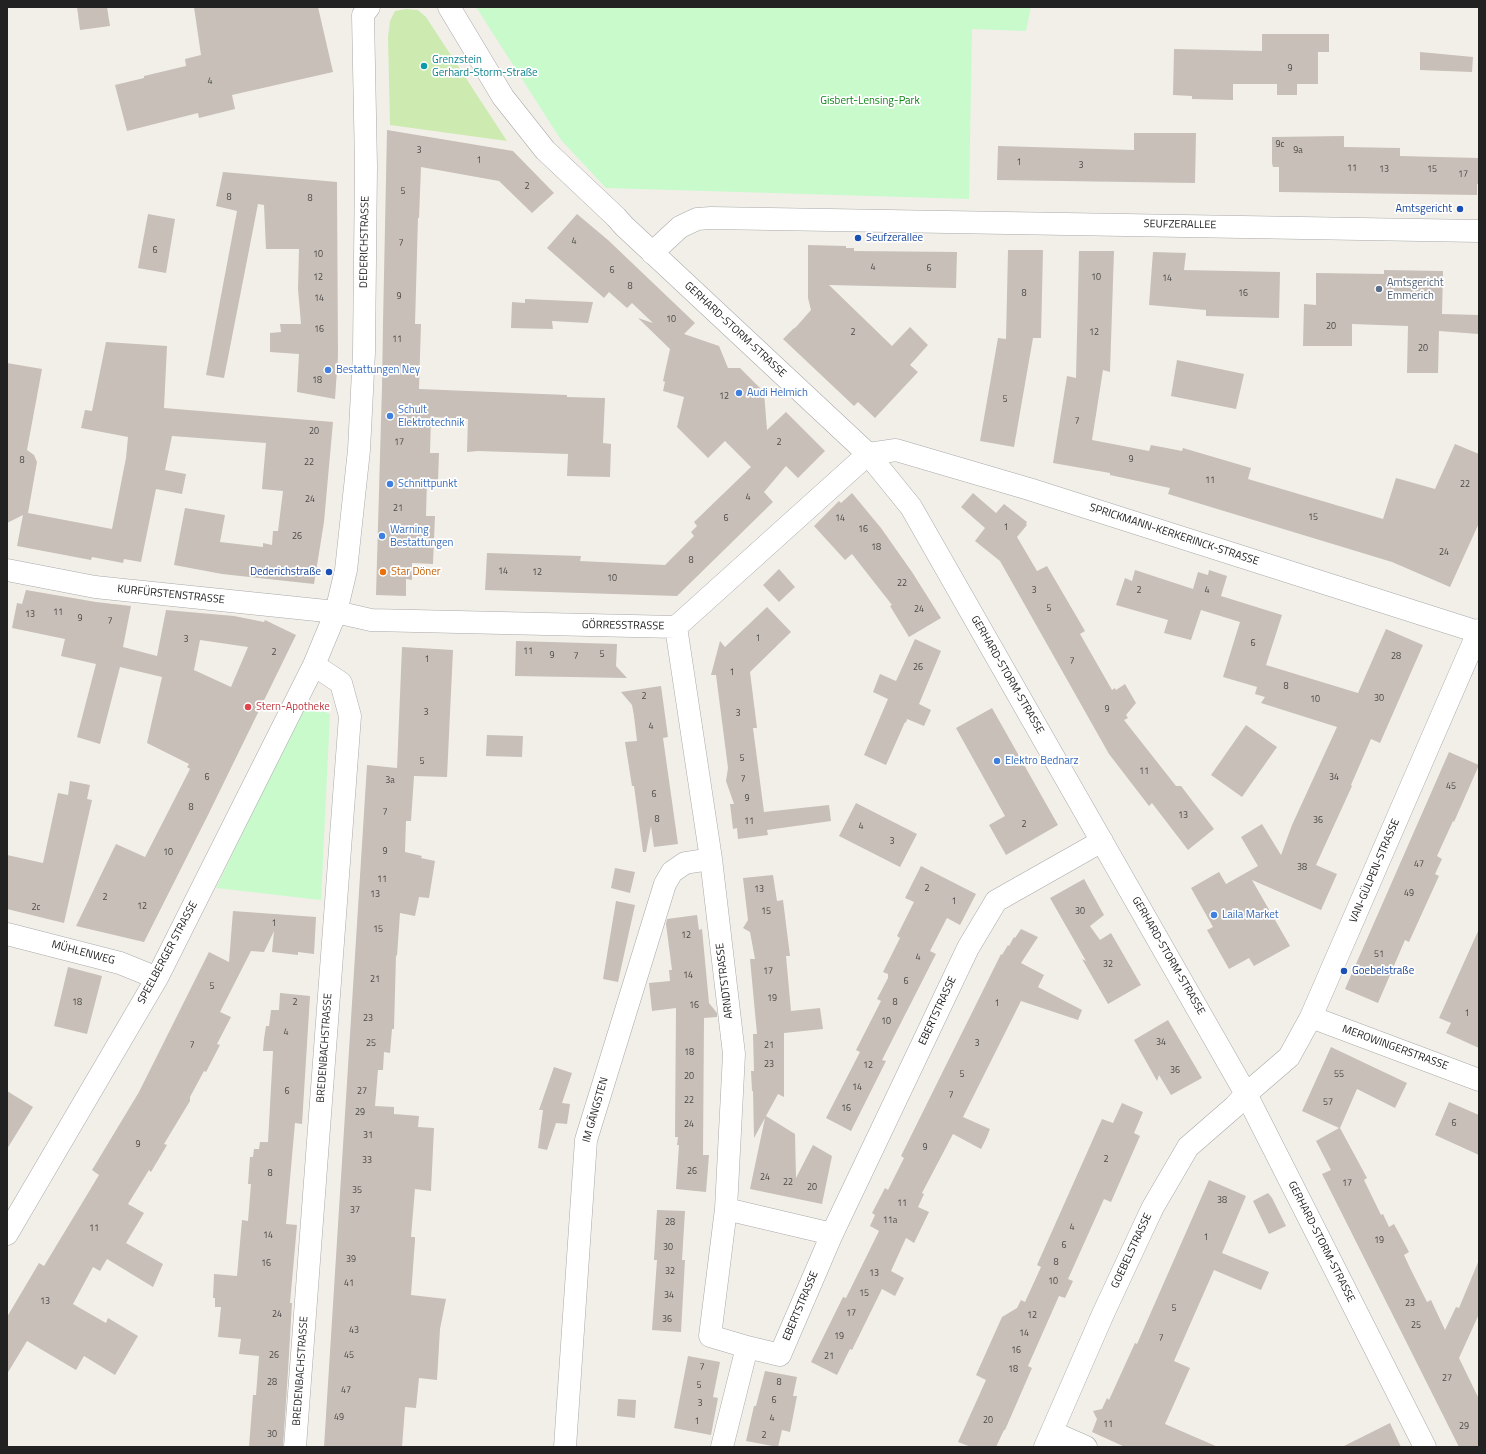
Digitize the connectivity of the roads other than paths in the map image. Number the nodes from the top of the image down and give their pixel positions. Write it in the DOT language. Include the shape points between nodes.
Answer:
graph roads {
  1 [pos="369,7"];
  2 [pos="449,7"];
  3 [pos="1479,231"];
  4 [pos="652,253"];
  5 [pos="868,454"];
  6 [pos="7,570"];
  7 [pos="336,612"];
  8 [pos="676,627"];
  9 [pos="1479,631"];
  10 [pos="314,665"];
  11 [pos="1102,842"];
  12 [pos="711,859"];
  13 [pos="7,934"];
  14 [pos="157,978"];
  15 [pos="1312,1017"];
  16 [pos="1479,1080"];
  17 [pos="1246,1094"];
  18 [pos="726,1209"];
  19 [pos="7,1234"];
  20 [pos="832,1234"];
  21 [pos="747,1347"];
  22 [pos="1049,1440"];
  23 [pos="295,1447"];
  24 [pos="565,1447"];
  25 [pos="722,1447"];
  26 [pos="1086,1447"];
  27 [pos="1426,1447"];
  1 -- 7 [label="street, DEDERICHSTRASSE" via="363,15 366,174 364,352 359,450 346,570"];
  2 -- 4 [label="street, GERHARD-STORM-STRASSE" via="503,98 545,150"];
  3 -- 4 [label="street, SEUFZERALLEE" via="711,218 697,219 680,227"];
  4 -- 5 [label="street, GERHARD-STORM-STRASSE"];
  5 -- 8 [label="street, GÖRRESSTRASSE"];
  5 -- 9 [label="street, SPRICKMANN-KERKERINCK-STRASSE" via="896,450 1029,489"];
  5 -- 11 [label="street, GERHARD-STORM-STRASSE" via="911,507"];
  6 -- 7 [label="street, KURFÜRSTENSTRASSE" via="95,587"];
  7 -- 8 [label="street, GÖRRESSTRASSE" via="371,620"];
  7 -- 10 [label="street, DEDERICHSTRASSE"];
  8 -- 12 [label="street, ARNDTSTRASSE"];
  9 -- 15 [label="street, VAN-GÜLPEN-STRASSE"];
  10 -- 14 [label="street, SPEELBERGER STRASSE"];
  10 -- 23 [label="street, BREDENBACHSTRASSE" via="341,683 350,716"];
  11 -- 17 [label="street, GERHARD-STORM-STRASSE"];
  11 -- 20 [label="street, EBERTSTRASSE" via="996,901 968,948"];
  12 -- 18 [label="street, ARNDTSTRASSE" via="734,1054"];
  12 -- 24 [label="street, IM GÄNGSTEN" via="685,863 672,872 665,884 586,1140"];
  13 -- 14 [label="street, MÜHLENWEG" via="120,963"];
  14 -- 19 [label="street, SPEELBERGER STRASSE"];
  15 -- 16 [label="street, MEROWINGERSTRASSE"];
  15 -- 17 [label="street, VAN-GÜLPEN-STRASSE" via="1289,1057"];
  17 -- 22 [label="street, GOEBELSTRASSE" via="1188,1147 1153,1207 1103,1314"];
  17 -- 27 [label="street, GERHARD-STORM-STRASSE"];
  18 -- 20 [label="street"];
  18 -- 21 [label="street, ARNDTSTRASSE" via="710,1336"];
  20 -- 21 [label="street, EBERTSTRASSE" via="780,1355"];
  21 -- 25 [label="street"];
  22 -- 26 [label="street, GOEBELSTRASSE"];
}
